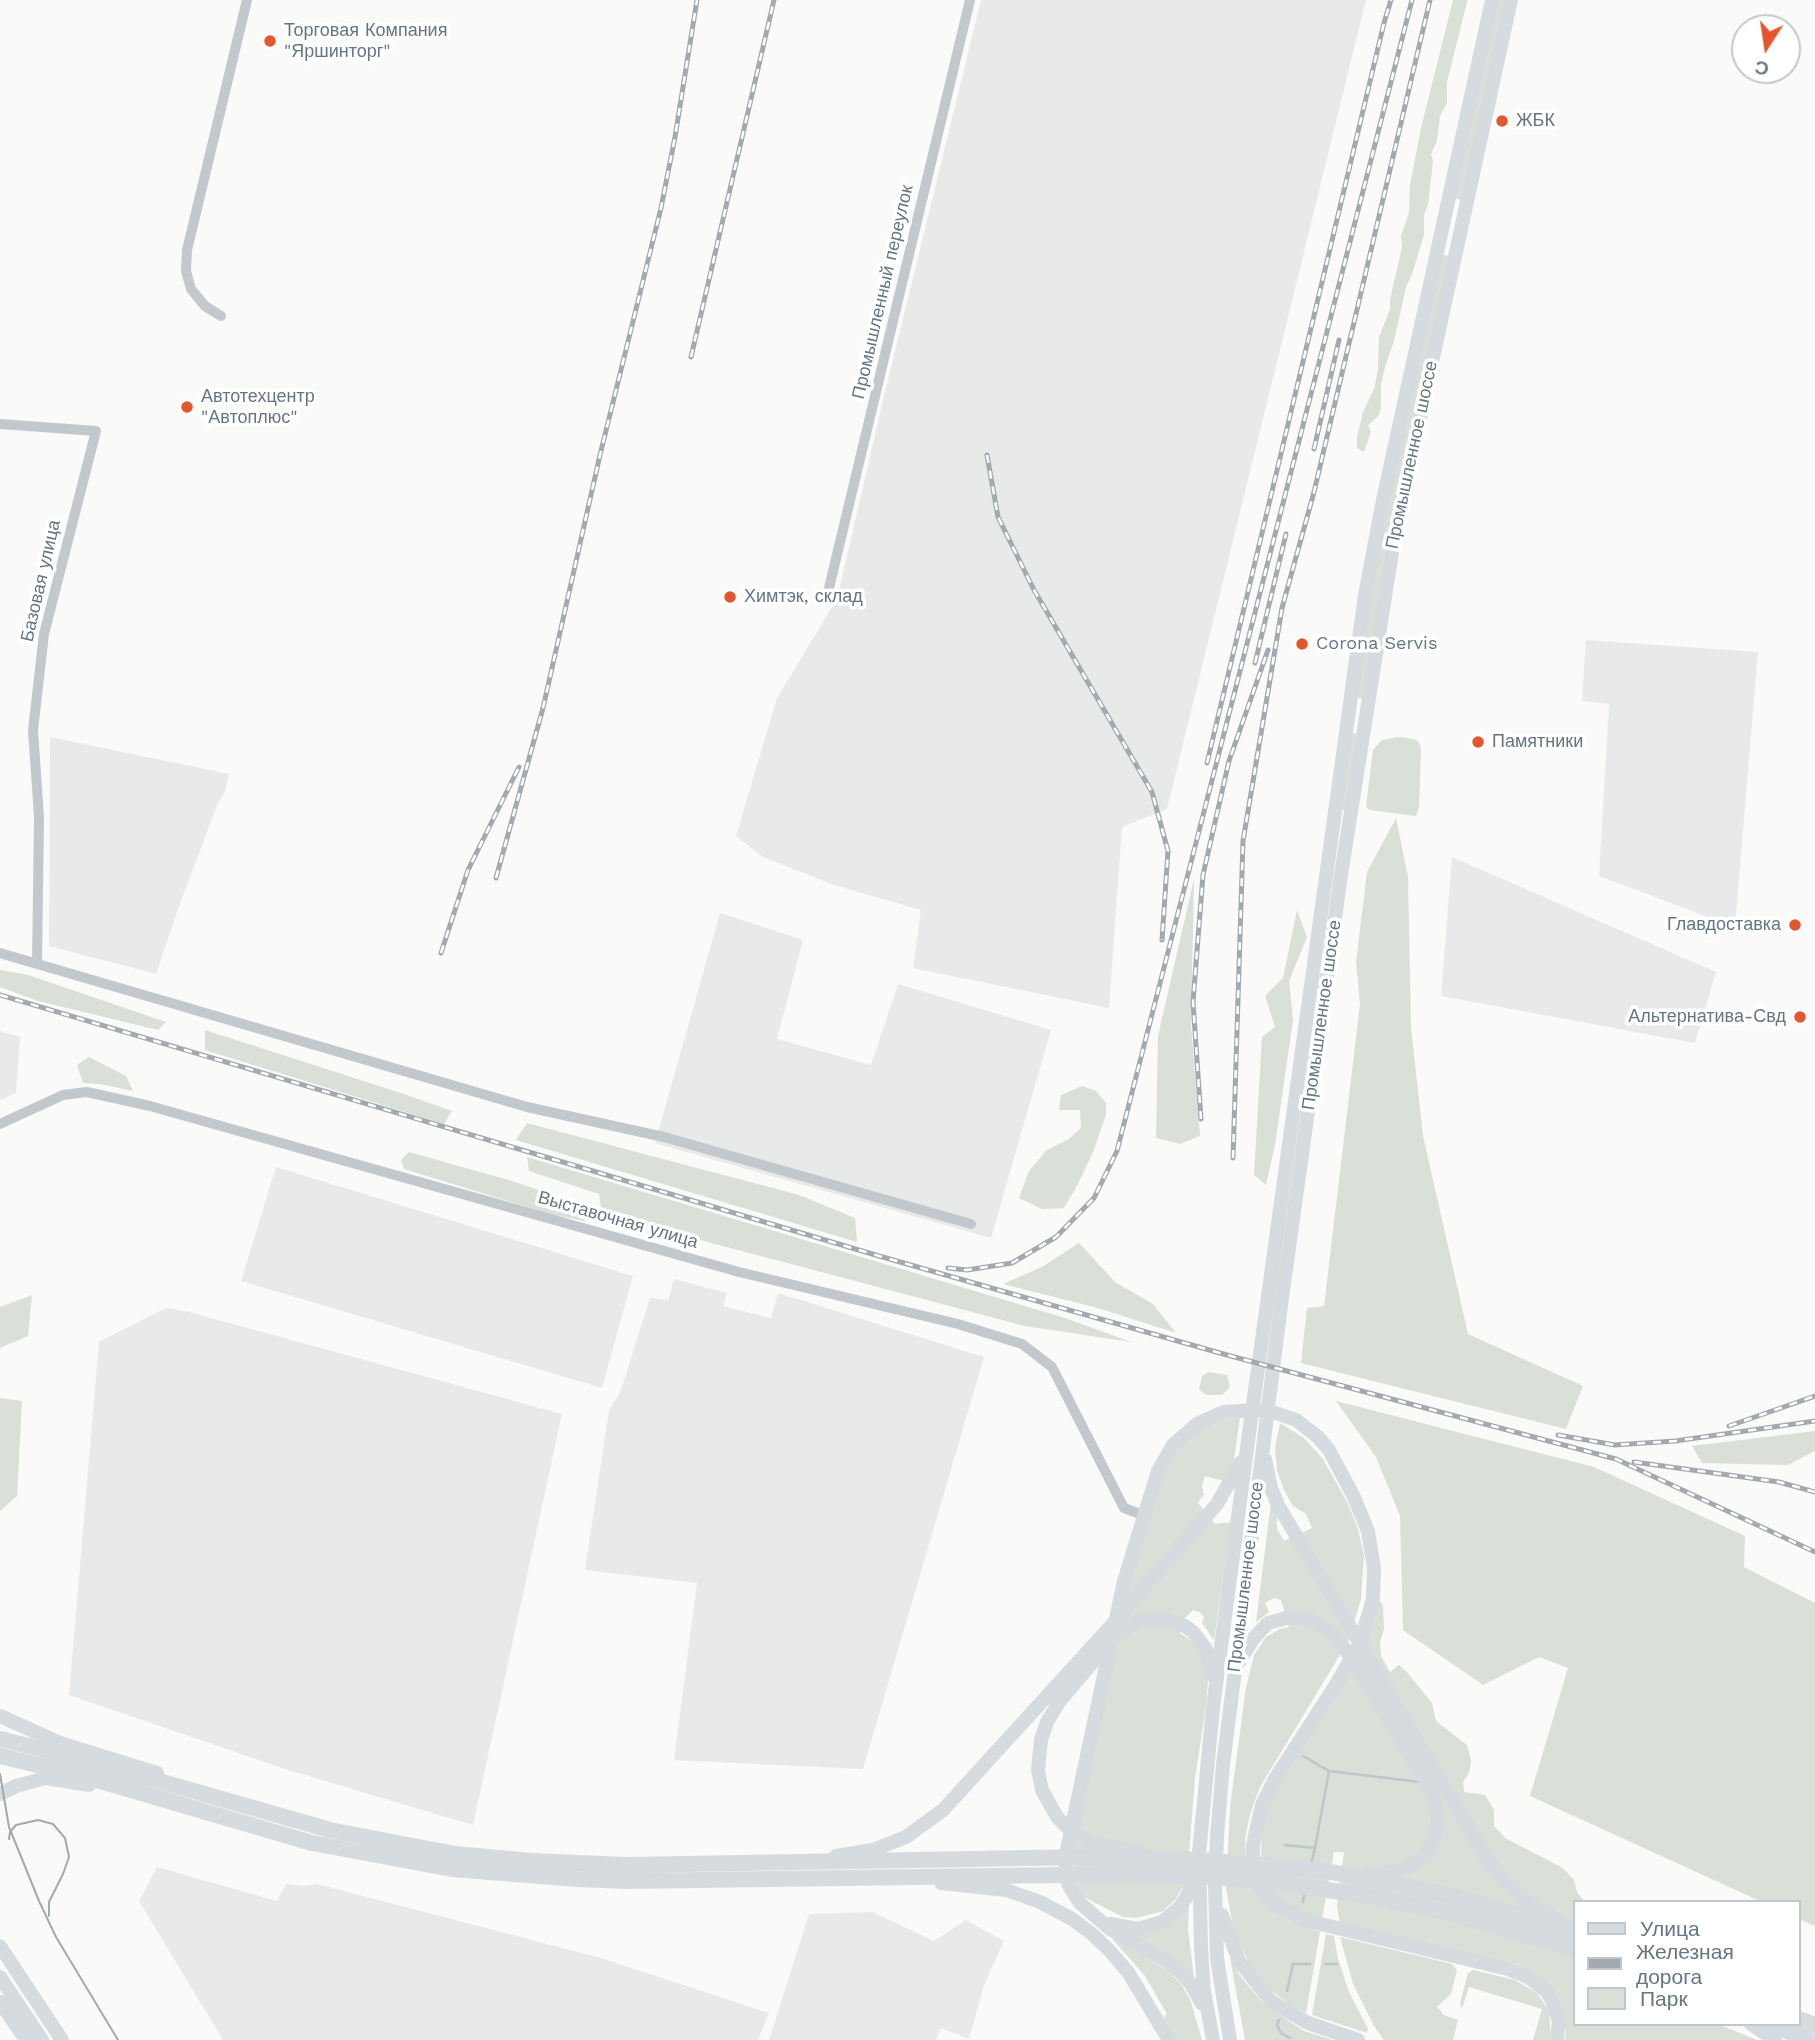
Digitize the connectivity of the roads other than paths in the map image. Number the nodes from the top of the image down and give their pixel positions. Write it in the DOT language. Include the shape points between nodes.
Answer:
graph roads {
  1 [pos="247,0"];
  2 [pos="970,0"];
  3 [pos="1492,0"];
  4 [pos="1511,0"];
  5 [pos="1444,218"];
  6 [pos="1462,222"];
  7 [pos="222,316"];
  8 [pos="0,424"];
  9 [pos="828,592"];
  10 [pos="1347,723"];
  11 [pos="1366,726"];
  12 [pos="0,953"];
  13 [pos="37,964"];
  14 [pos="0,1124"];
  15 [pos="971,1224"];
  16 [pos="1274,1304"];
  17 [pos="1255,1442"];
  18 [pos="1143,1515"];
  19 [pos="1233,1679"];
  20 [pos="1213,1708"];
  21 [pos="0,1716"];
  22 [pos="0,1739"];
  23 [pos="0,1756"];
  24 [pos="0,1794"];
  25 [pos="352,1835"];
  26 [pos="312,1843"];
  27 [pos="1201,1856"];
  28 [pos="780,1864"];
  29 [pos="1326,1871"];
  30 [pos="891,1879"];
  31 [pos="1215,1883"];
  32 [pos="1098,1918"];
  33 [pos="1574,1929"];
  34 [pos="1574,1930"];
  35 [pos="0,1947"];
  36 [pos="1574,1949"];
  37 [pos="0,1977"];
  38 [pos="0,2001"];
  39 [pos="1754,2026"];
  40 [pos="1774,2026"];
  41 [pos="1213,2038"];
  42 [pos="1169,2039"];
  43 [pos="26,2040"];
  44 [pos="42,2040"];
  45 [pos="62,2040"];
  46 [pos="1230,2040"];
  47 [pos="1358,2040"];
  48 [pos="1557,2040"];
  49 [pos="1775,2040"];
  50 [pos="1809,2040"];
  1 -- 7 [label="street" via="187,250 191,289 205,306"];
  2 -- 9 [label="street, Промышленный переулок"];
  3 -- 5 [label="main road, Промышленное шоссе"];
  4 -- 6 [label="main road, Промышленное шоссе"];
  5 -- 6 [label="main road"];
  5 -- 10 [label="main road, Промышленное шоссе" via="1383,500"];
  6 -- 11 [label="main road, Промышленное шоссе" via="1396,527"];
  8 -- 13 [label="street, Базовая улица" via="96,431 44,634 33,730 39,817"];
  10 -- 11 [label="main road"];
  10 -- 16 [label="main road, Промышленное шоссе"];
  11 -- 16 [label="main road, Промышленное шоссе"];
  12 -- 13 [label="street"];
  13 -- 15 [label="street" via="527,1107 664,1137"];
  14 -- 18 [label="street, Выставочная улица" via="63,1095 87,1091 739,1272 958,1324 1022,1344 1052,1367 1124,1508"];
  16 -- 17 [label="main road, Промышленное шоссе"];
  17 -- 19 [label="main road, Промышленное шоссе"];
  17 -- 20 [label="main road, Промышленное шоссе"];
  17 -- 28 [label="main road" via="1217,1504 931,1820 906,1837 873,1850"];
  17 -- 33 [label="main road" via="1288,1522 1489,1861 1529,1903"];
  18 -- 32 [label="main road" via="1121,1595 1065,1859 1073,1894"];
  18 -- 48 [label="main road" via="1172,1445 1196,1424 1224,1412 1256,1410 1283,1415 1308,1428 1329,1450 1368,1531 1373,1599 1360,1643 1262,1805 1253,1845 1256,1880 1278,1906 1304,1920 1508,1969 1528,1978 1552,2000 1559,2021"];
  19 -- 29 [label="main road" via="1253,1639 1268,1623 1297,1617 1320,1624 1337,1639 1429,1786 1437,1812 1436,1833 1421,1859 1380,1874"];
  19 -- 31 [label="main road, Промышленное шоссе"];
  20 -- 27 [label="main road, Промышленное шоссе"];
  20 -- 27 [label="main road" via="1210,1660 1193,1632 1155,1618 1135,1623 1114,1637 1052,1712 1041,1740 1038,1769 1053,1811 1083,1838 1108,1847"];
  21 -- 25 [label="main road" via="60,1743"];
  22 -- 25 [label="highway"];
  23 -- 26 [label="highway"];
  24 -- 26 [label="main road" via="46,1778 75,1782"];
  25 -- 28 [label="highway" via="454,1854 532,1861"];
  26 -- 30 [label="highway" via="413,1863 566,1879"];
  27 -- 28 [label="highway"];
  27 -- 29 [label="highway"];
  27 -- 32 [label="main road" via="1187,1896 1161,1922 1138,1929"];
  27 -- 41 [label="main road, Промышленное шоссе" via="1201,1948"];
  29 -- 34 [label="highway" via="1457,1898"];
  30 -- 36 [label="highway" via="1133,1874 1269,1882 1450,1913"];
  30 -- 42 [label="main road" via="989,1887 1057,1910 1108,1948 1137,1984"];
  31 -- 46 [label="main road, Промышленное шоссе" via="1217,1958"];
  31 -- 47 [label="main road" via="1230,1943 1259,1988 1298,2019"];
  32 -- 41 [label="main road" via="1180,1972 1199,1997"];
  35 -- 45 [label="main road"];
  37 -- 44 [label="main road"];
  38 -- 43 [label="main road"];
  39 -- 49 [label="main road"];
  40 -- 50 [label="highway"];
}
